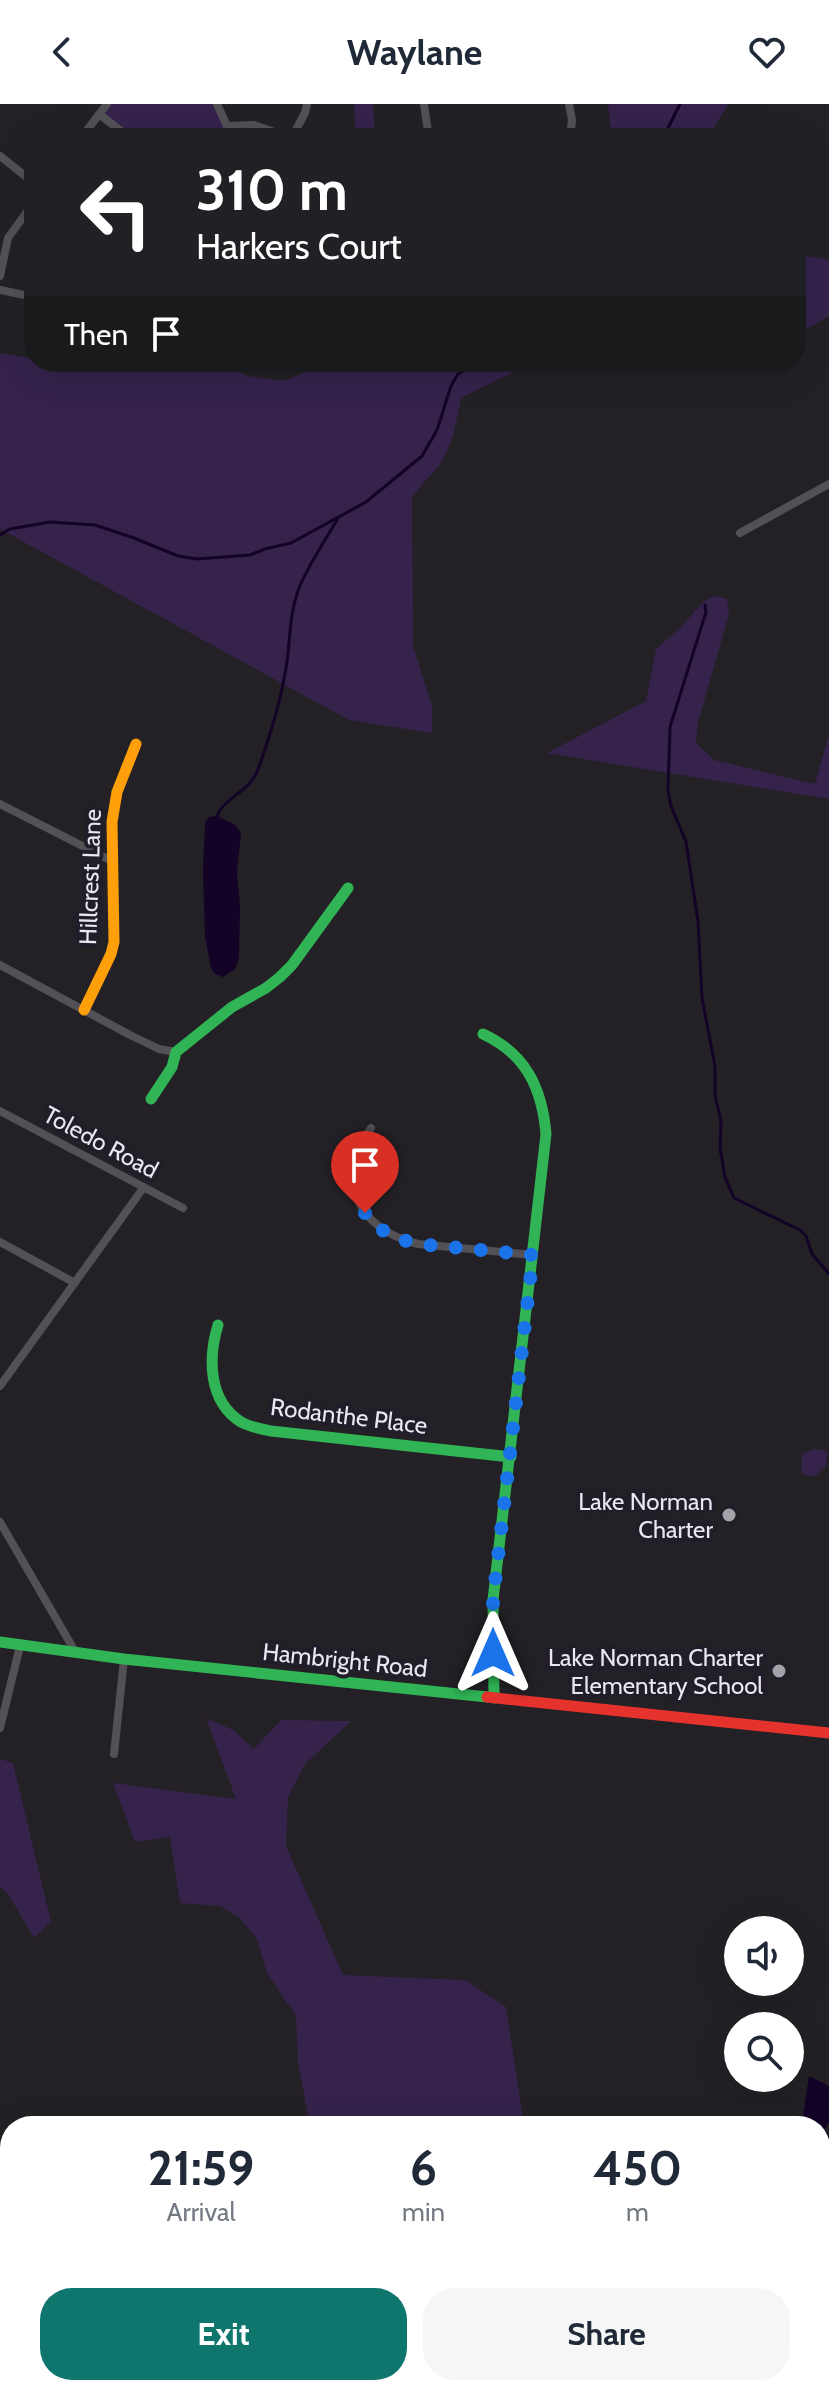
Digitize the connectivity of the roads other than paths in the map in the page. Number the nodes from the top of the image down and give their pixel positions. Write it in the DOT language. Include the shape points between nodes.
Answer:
graph roads {
  1 [pos="107,104"];
  2 [pos="217,104"];
  3 [pos="307,104"];
  4 [pos="424,104"];
  5 [pos="569,104"];
  6 [pos="99,114"];
  7 [pos="227,126"];
  8 [pos="88,128"];
  9 [pos="117,128"];
  10 [pos="263,128"];
  11 [pos="297,128"];
  12 [pos="428,128"];
  13 [pos="571,128"];
  14 [pos="0,156"];
  15 [pos="24,175"];
  16 [pos="24,216"];
  17 [pos="0,276"];
  18 [pos="0,290"];
  19 [pos="24,295"];
  20 [pos="829,484"];
  21 [pos="740,533"];
  22 [pos="136,744"];
  23 [pos="0,804"];
  24 [pos="112,861"];
  25 [pos="348,888"];
  26 [pos="0,965"];
  27 [pos="84,1010"];
  28 [pos="483,1034"];
  29 [pos="176,1052"];
  30 [pos="151,1099"];
  31 [pos="0,1111"];
  32 [pos="371,1128"];
  33 [pos="144,1187"];
  34 [pos="183,1208"];
  35 [pos="0,1242"];
  36 [pos="533,1255"];
  37 [pos="75,1283"];
  38 [pos="218,1325"];
  39 [pos="0,1386"];
  40 [pos="511,1457"];
  41 [pos="0,1522"];
  42 [pos="0,1642"];
  43 [pos="20,1646"];
  44 [pos="76,1654"];
  45 [pos="124,1659"];
  46 [pos="494,1698"];
  47 [pos="0,1728"];
  48 [pos="829,1733"];
  49 [pos="114,1754"];
  1 -- 6 [label="street"];
  2 -- 7 [label="street"];
  3 -- 11 [label="street"];
  4 -- 12 [label="street"];
  5 -- 13 [label="street"];
  6 -- 8 [label="street"];
  6 -- 9 [label="street"];
  7 -- 10 [label="street"];
  14 -- 15 [label="street"];
  16 -- 17 [label="street" via="8,238"];
  18 -- 19 [label="street"];
  20 -- 21 [label="street"];
  22 -- 24 [label="street, Hillcrest Lane" via="113,807"];
  23 -- 24 [label="street"];
  24 -- 27 [label="street, Hillcrest Lane" via="114,942"];
  25 -- 29 [label="street" via="280,977"];
  26 -- 27 [label="street"];
  27 -- 29 [label="street" via="159,1049"];
  28 -- 36 [label="street" via="518,1058 543,1107 546,1134"];
  29 -- 30 [label="street"];
  31 -- 33 [label="street, Toledo Road"];
  32 -- 36 [label="street" via="355,1157 353,1176 360,1202 381,1229 418,1244"];
  33 -- 34 [label="street, Toledo Road"];
  33 -- 37 [label="street"];
  35 -- 37 [label="street"];
  36 -- 40 [label="street"];
  37 -- 39 [label="street"];
  38 -- 40 [label="street, Rodanthe Place" via="211,1357 214,1381 225,1405 247,1425"];
  40 -- 46 [label="street" via="493,1600"];
  41 -- 44 [label="street"];
  42 -- 43 [label="street, Hambright Road"];
  43 -- 44 [label="street, Hambright Road"];
  43 -- 47 [label="street"];
  44 -- 45 [label="street, Hambright Road"];
  45 -- 46 [label="street, Hambright Road"];
  45 -- 49 [label="street"];
  46 -- 48 [label="street, Hambright Road"];
}
